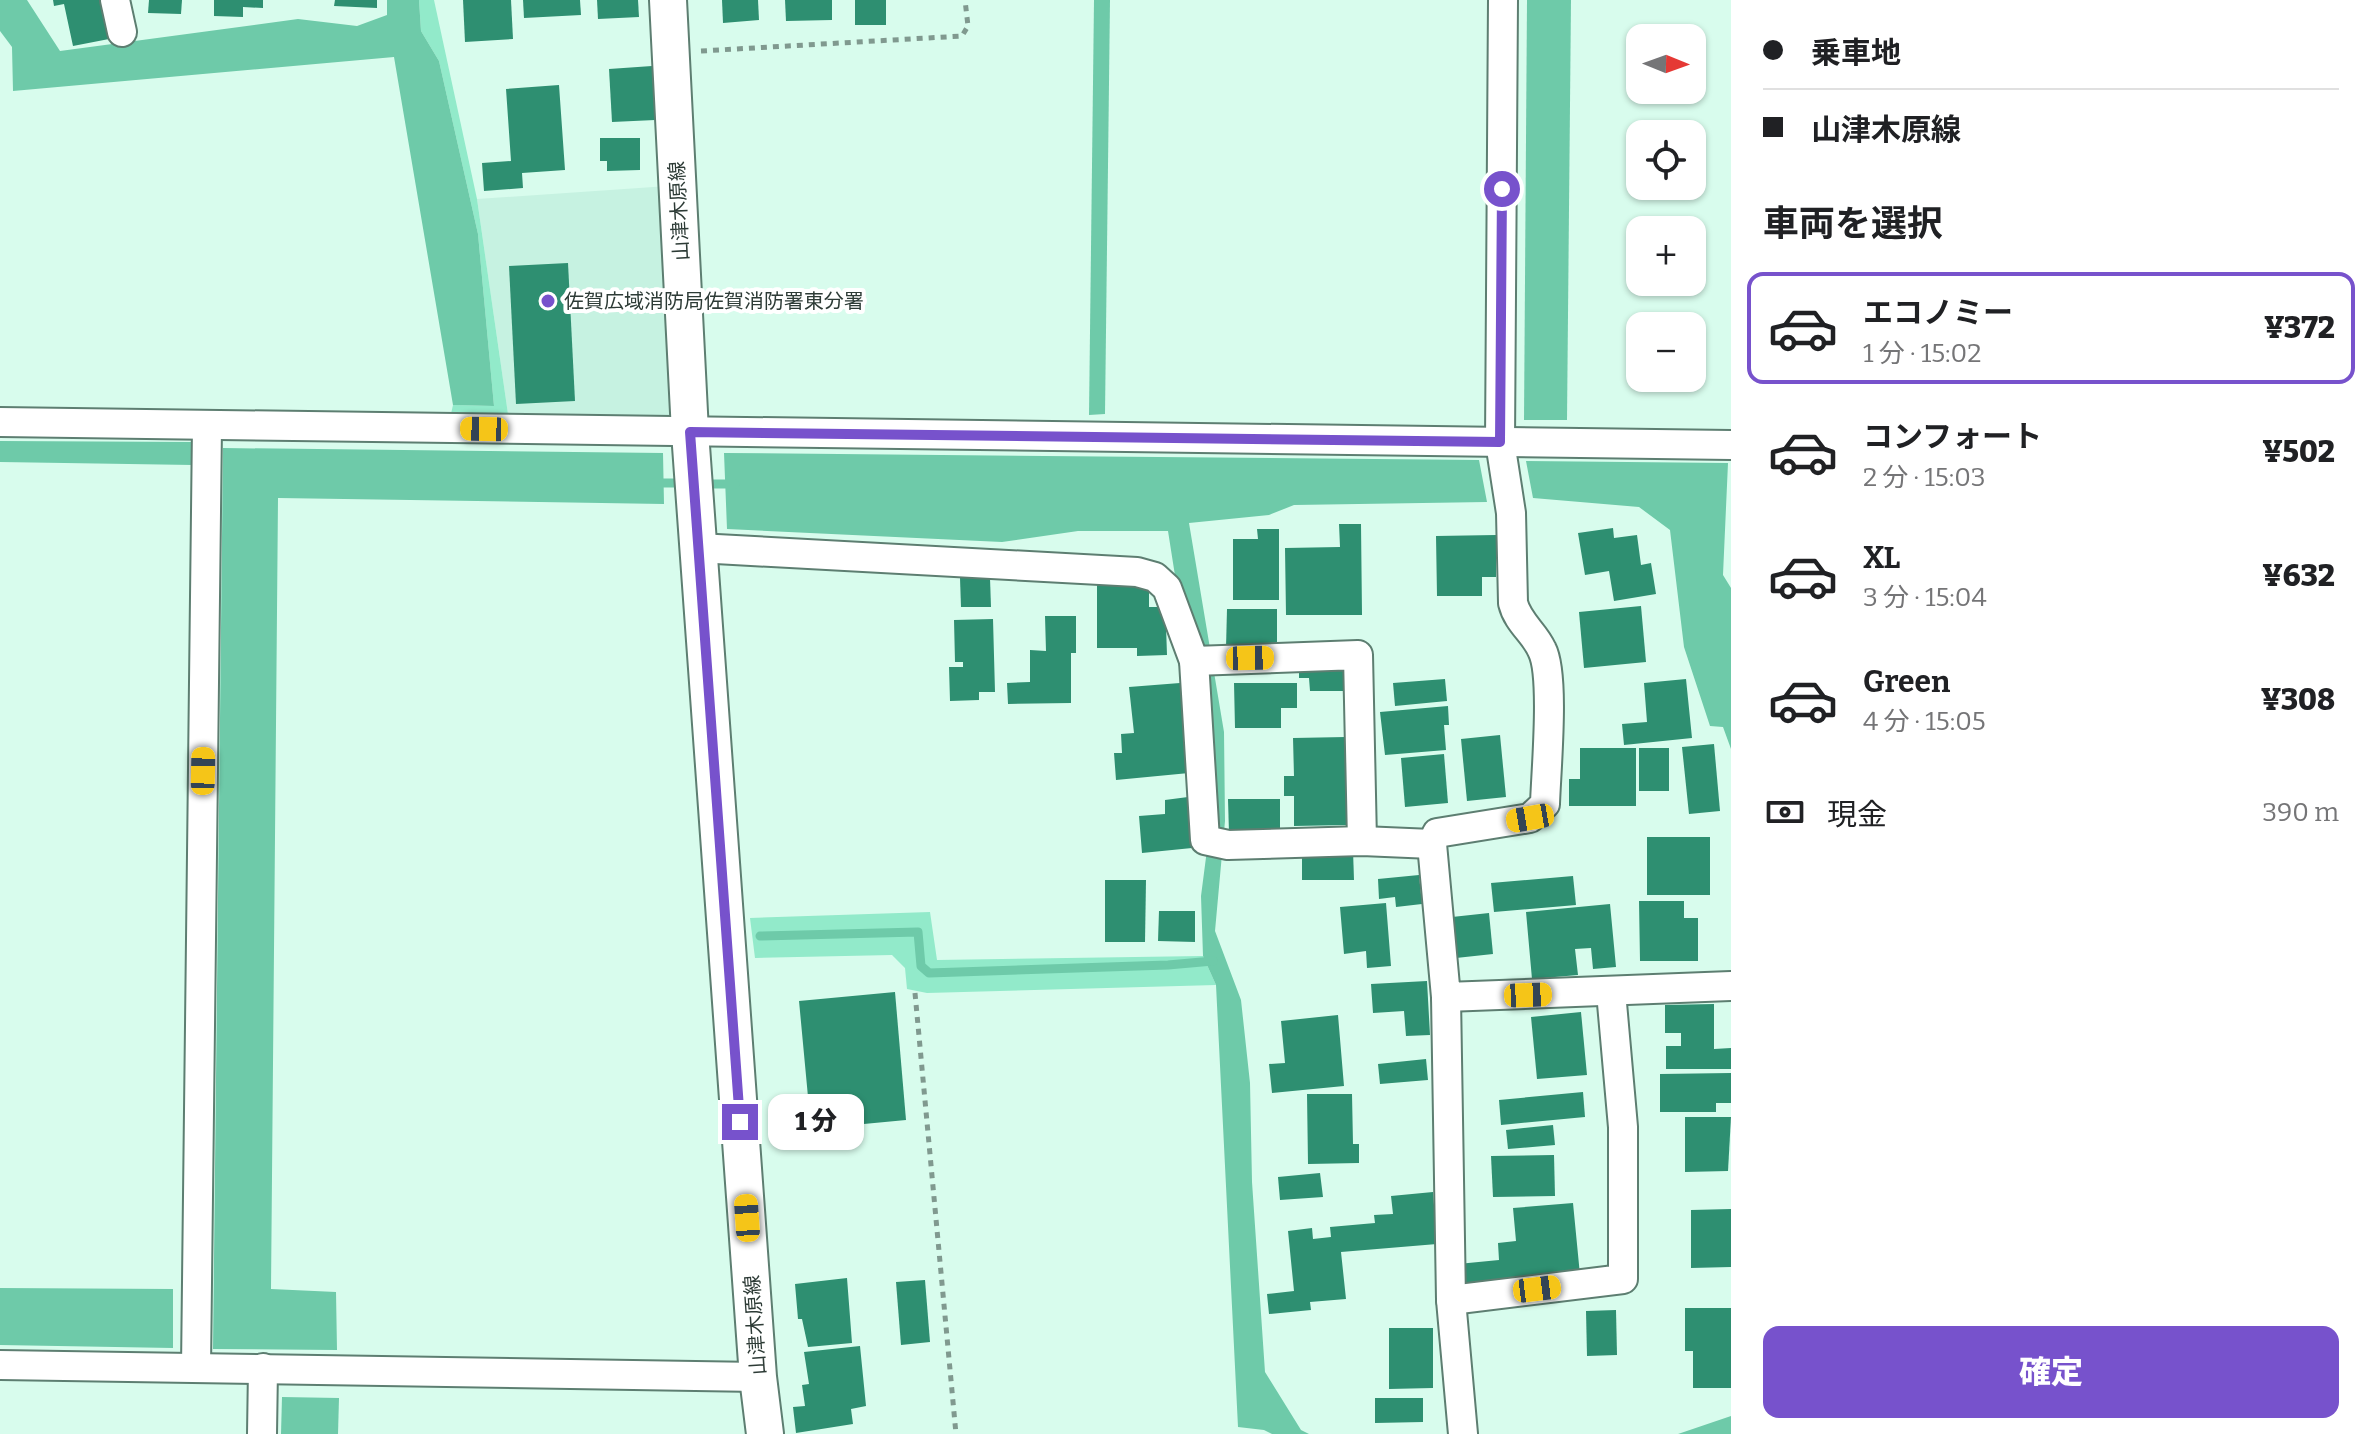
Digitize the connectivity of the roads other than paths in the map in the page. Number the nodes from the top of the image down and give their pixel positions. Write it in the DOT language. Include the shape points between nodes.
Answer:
graph roads {
  1 [pos="115,0"];
  2 [pos="668,0"];
  3 [pos="1503,0"];
  4 [pos="122,32"];
  5 [pos="0,422"];
  6 [pos="207,426"];
  7 [pos="690,432"];
  8 [pos="1500,442"];
  9 [pos="1731,445"];
  10 [pos="698,548"];
  11 [pos="1194,661"];
  12 [pos="1362,841"];
  13 [pos="1432,844"];
  14 [pos="1731,986"];
  15 [pos="1611,992"];
  16 [pos="1446,997"];
  17 [pos="1451,1300"];
  18 [pos="0,1365"];
  19 [pos="196,1368"];
  20 [pos="263,1368"];
  21 [pos="758,1377"];
  22 [pos="262,1434"];
  23 [pos="765,1434"];
  24 [pos="1463,1434"];
  1 -- 4 [label="street"];
  2 -- 7 [label="street, 山津木原線"];
  3 -- 8 [label="street"];
  5 -- 6 [label="street"];
  6 -- 7 [label="street"];
  6 -- 19 [label="street"];
  7 -- 8 [label="street"];
  7 -- 10 [label="street, 山津木原線"];
  8 -- 9 [label="street"];
  8 -- 13 [label="street" via="1511,513 1513,603 1516,617 1542,649 1549,671 1545,804 1530,818 1437,833"];
  10 -- 11 [label="street" via="1146,574 1167,588"];
  10 -- 21 [label="street, 山津木原線"];
  11 -- 12 [label="street" via="1216,843"];
  11 -- 12 [label="street" via="1358,655"];
  12 -- 13 [label="street"];
  13 -- 16 [label="street"];
  14 -- 15 [label="street"];
  15 -- 16 [label="street"];
  15 -- 17 [label="street" via="1623,1127 1623,1279"];
  16 -- 17 [label="street"];
  17 -- 24 [label="street"];
  18 -- 19 [label="street"];
  19 -- 20 [label="street"];
  20 -- 21 [label="street"];
  20 -- 22 [label="street"];
  21 -- 23 [label="street, 山津木原線"];
}
